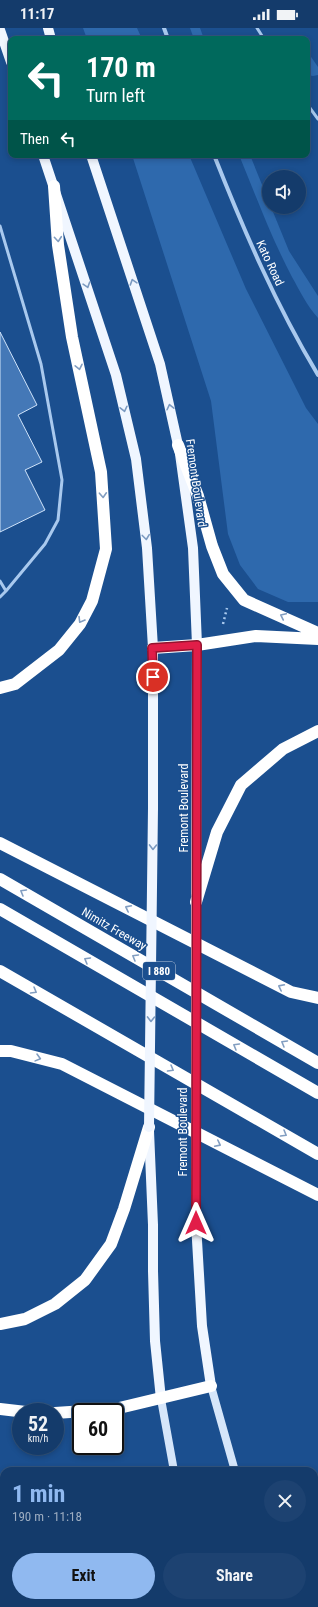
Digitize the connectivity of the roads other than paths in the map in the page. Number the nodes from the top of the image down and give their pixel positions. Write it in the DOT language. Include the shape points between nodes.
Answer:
graph roads {
  1 [pos="0,30"];
  2 [pos="8,53"];
  3 [pos="310,108"];
  4 [pos="318,119"];
  5 [pos="44,158"];
  6 [pos="92,158"];
  7 [pos="215,158"];
  8 [pos="54,186"];
  9 [pos="0,226"];
  10 [pos="318,375"];
  11 [pos="178,445"];
  12 [pos="0,581"];
  13 [pos="6,591"];
  14 [pos="0,597"];
  15 [pos="318,633"];
  16 [pos="318,639"];
  17 [pos="197,645"];
  18 [pos="152,648"];
  19 [pos="0,688"];
  20 [pos="318,731"];
  21 [pos="0,842"];
  22 [pos="0,879"];
  23 [pos="196,902"];
  24 [pos="0,909"];
  25 [pos="0,972"];
  26 [pos="318,998"];
  27 [pos="0,1051"];
  28 [pos="318,1063"];
  29 [pos="318,1093"];
  30 [pos="149,1127"];
  31 [pos="318,1154"];
  32 [pos="318,1195"];
  33 [pos="0,1324"];
  34 [pos="211,1386"];
  35 [pos="161,1399"];
  36 [pos="0,1409"];
  37 [pos="12,1410"];
  38 [pos="64,1412"];
  39 [pos="173,1467"];
  40 [pos="234,1467"];
  1 -- 2 [label="main road"];
  3 -- 4 [label="lane"];
  5 -- 8 [label="main road"];
  11 -- 6 [label="main road, Fremont Boulevard, one-way" via="160,364"];
  7 -- 10 [label="street, Kato Road" via="270,286 300,346"];
  8 -- 18 [label="main road, one-way" via="116,375 136,459 147,548"];
  8 -- 19 [label="highway, one-way" via="58,245 72,337 102,472 106,549 92,601 80,624 58,650 15,684"];
  9 -- 13 [label="lane" via="41,364 62,480 58,520 45,544"];
  15 -- 11 [label="highway, one-way" via="244,600 223,574 198,496"];
  11 -- 17 [label="main road, Fremont Boulevard" via="193,548"];
  12 -- 13 [label="lane"];
  13 -- 14 [label="lane"];
  16 -- 17 [label="highway" via="256,636"];
  17 -- 18 [label="highway"];
  17 -- 23 [label="main road, Fremont Boulevard"];
  18 -- 30 [label="main road, one-way, bridge" via="153,808"];
  20 -- 23 [label="highway" via="283,749 241,785 217,832"];
  26 -- 21 [label="highway, one-way" via="291,992"];
  28 -- 22 [label="highway, Nimitz Freeway / I 880, one-way"];
  23 -- 34 [label="main road, Fremont Boulevard, bridge" via="196,1223 202,1326"];
  29 -- 24 [label="highway, I 880, one-way"];
  25 -- 31 [label="highway, one-way"];
  27 -- 32 [label="highway, one-way" via="11,1051 62,1064"];
  30 -- 33 [label="highway" via="111,1244 85,1280 55,1304 25,1319"];
  30 -- 35 [label="main road" via="155,1341"];
  34 -- 35 [label="highway"];
  34 -- 40 [label="main road, Fremont Boulevard"];
  35 -- 38 [label="highway" via="114,1409"];
  35 -- 39 [label="main road"];
  36 -- 37 [label="highway"];
}
